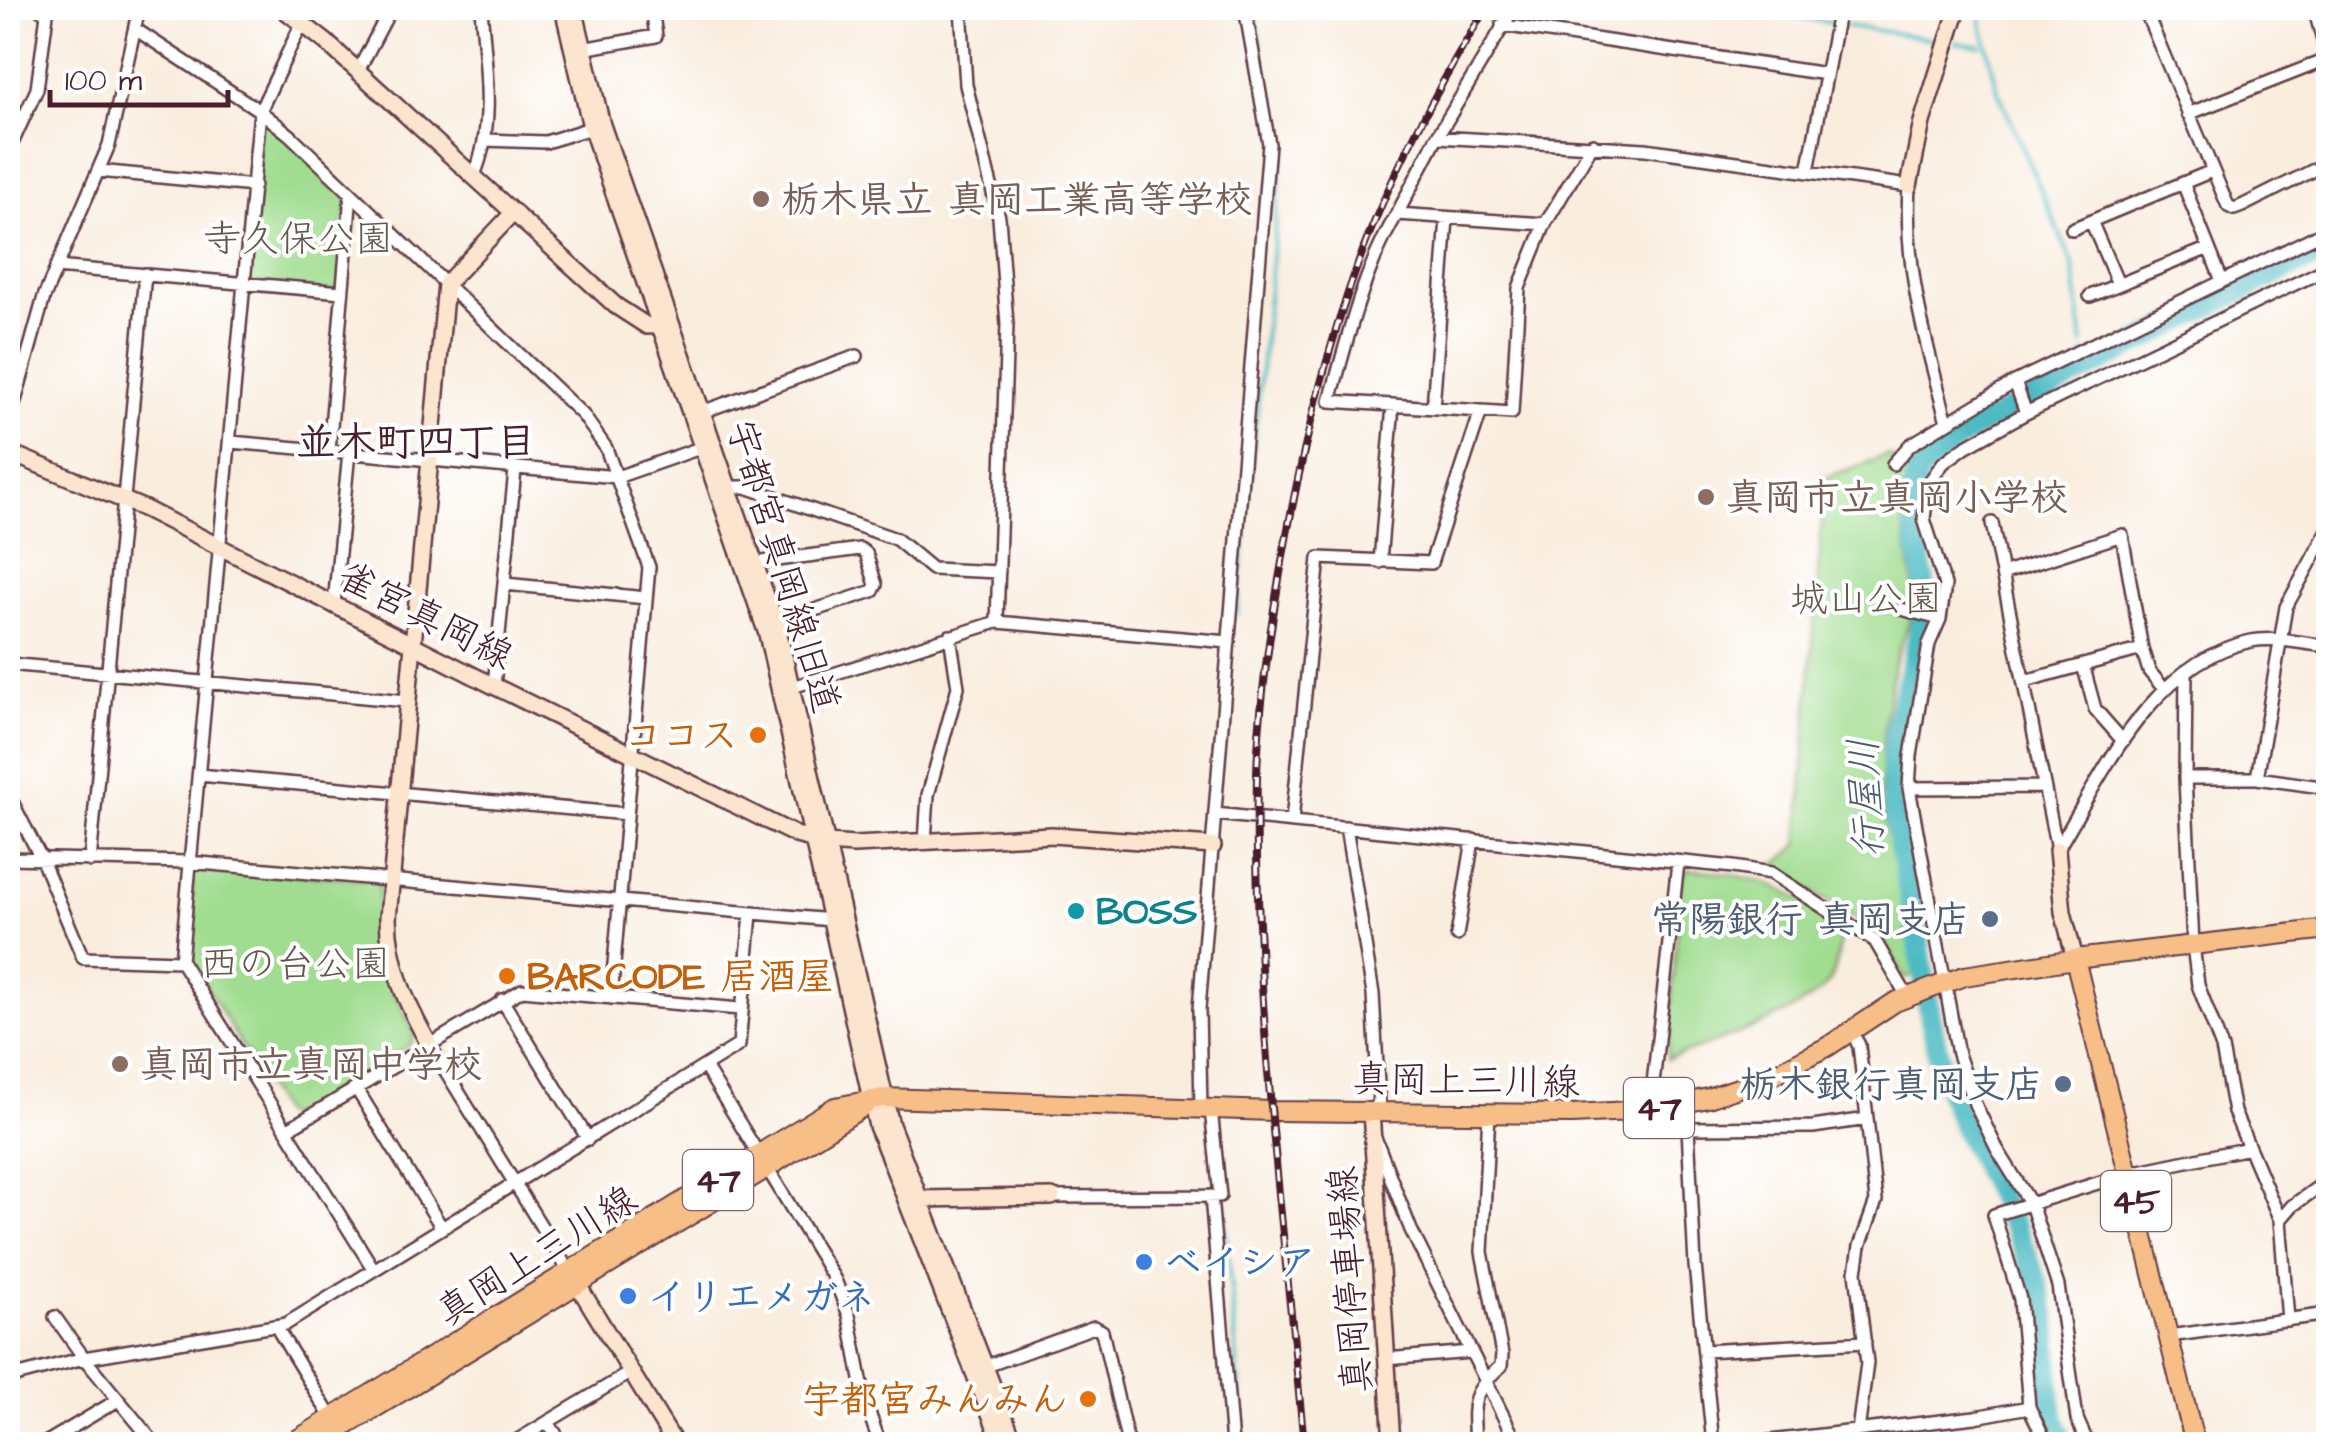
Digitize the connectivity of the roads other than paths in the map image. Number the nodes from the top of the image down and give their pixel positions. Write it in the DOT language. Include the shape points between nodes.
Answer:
graph roads {
  1 [pos="39,8"];
  2 [pos="139,8"];
  3 [pos="282,8"];
  4 [pos="391,8"];
  5 [pos="481,8"];
  6 [pos="563,8"];
  7 [pos="574,8"];
  8 [pos="652,8"];
  9 [pos="961,8"];
  10 [pos="1245,8"];
  11 [pos="1514,8"];
  12 [pos="1839,8"];
  13 [pos="1958,8"];
  14 [pos="2144,8"];
  15 [pos="2314,8"];
  16 [pos="302,23"];
  17 [pos="1502,25"];
  18 [pos="135,30"];
  19 [pos="582,49"];
  20 [pos="358,71"];
  21 [pos="1826,74"];
  22 [pos="260,112"];
  23 [pos="2188,114"];
  24 [pos="597,126"];
  25 [pos="1437,136"];
  26 [pos="484,140"];
  27 [pos="1593,144"];
  28 [pos="8,152"];
  29 [pos="2328,163"];
  30 [pos="98,171"];
  31 [pos="1808,171"];
  32 [pos="2212,171"];
  33 [pos="474,175"];
  34 [pos="2183,183"];
  35 [pos="254,186"];
  36 [pos="1908,186"];
  37 [pos="351,194"];
  38 [pos="514,212"];
  39 [pos="1397,214"];
  40 [pos="1447,218"];
  41 [pos="2091,220"];
  42 [pos="1545,224"];
  43 [pos="2072,229"];
  44 [pos="2328,230"];
  45 [pos="2209,248"];
  46 [pos="56,267"];
  47 [pos="2328,268"];
  48 [pos="144,274"];
  49 [pos="2222,281"];
  50 [pos="244,282"];
  51 [pos="446,284"];
  52 [pos="2118,284"];
  53 [pos="342,292"];
  54 [pos="2090,296"];
  55 [pos="665,326"];
  56 [pos="857,356"];
  57 [pos="2014,382"];
  58 [pos="1393,405"];
  59 [pos="1434,408"];
  60 [pos="1481,411"];
  61 [pos="702,412"];
  62 [pos="2026,413"];
  63 [pos="1946,422"];
  64 [pos="8,426"];
  65 [pos="231,442"];
  66 [pos="704,447"];
  67 [pos="329,450"];
  68 [pos="8,452"];
  69 [pos="350,452"];
  70 [pos="429,461"];
  71 [pos="1893,464"];
  72 [pos="514,470"];
  73 [pos="617,477"];
  74 [pos="729,487"];
  75 [pos="124,500"];
  76 [pos="1992,523"];
  77 [pos="2328,530"];
  78 [pos="220,547"];
  79 [pos="1380,562"];
  80 [pos="755,563"];
  81 [pos="1000,572"];
  82 [pos="2002,574"];
  83 [pos="504,584"];
  84 [pos="646,598"];
  85 [pos="334,604"];
  86 [pos="1901,609"];
  87 [pos="1940,619"];
  88 [pos="997,622"];
  89 [pos="775,623"];
  90 [pos="950,636"];
  91 [pos="1229,642"];
  92 [pos="2279,642"];
  93 [pos="413,644"];
  94 [pos="2328,646"];
  95 [pos="2142,649"];
  96 [pos="8,664"];
  97 [pos="2082,665"];
  98 [pos="2186,670"];
  99 [pos="106,674"];
  100 [pos="2025,681"];
  101 [pos="208,682"];
  102 [pos="494,686"];
  103 [pos="788,688"];
  104 [pos="2165,690"];
  105 [pos="407,700"];
  106 [pos="2123,741"];
  107 [pos="634,754"];
  108 [pos="198,776"];
  109 [pos="2185,778"];
  110 [pos="2257,778"];
  111 [pos="2044,786"];
  112 [pos="1909,788"];
  113 [pos="2328,788"];
  114 [pos="8,794"];
  115 [pos="398,794"];
  116 [pos="627,814"];
  117 [pos="1215,814"];
  118 [pos="1292,821"];
  119 [pos="1346,827"];
  120 [pos="1472,840"];
  121 [pos="820,841"];
  122 [pos="924,842"];
  123 [pos="1213,846"];
  124 [pos="2057,850"];
  125 [pos="8,858"];
  126 [pos="42,860"];
  127 [pos="90,861"];
  128 [pos="189,862"];
  129 [pos="1678,863"];
  130 [pos="389,880"];
  131 [pos="621,902"];
  132 [pos="751,914"];
  133 [pos="831,920"];
  134 [pos="2328,929"];
  135 [pos="1456,936"];
  136 [pos="2193,945"];
  137 [pos="2075,958"];
  138 [pos="181,961"];
  139 [pos="1942,982"];
  140 [pos="1913,993"];
  141 [pos="612,998"];
  142 [pos="502,1000"];
  143 [pos="740,1009"];
  144 [pos="1851,1031"];
  145 [pos="429,1044"];
  146 [pos="705,1066"];
  147 [pos="356,1088"];
  148 [pos="877,1099"];
  149 [pos="1206,1109"];
  150 [pos="1650,1110"];
  151 [pos="1371,1111"];
  152 [pos="1489,1112"];
  153 [pos="1867,1119"];
  154 [pos="288,1129"];
  155 [pos="1373,1135"];
  156 [pos="588,1139"];
  157 [pos="2248,1148"];
  158 [pos="763,1162"];
  159 [pos="2130,1173"];
  160 [pos="2328,1180"];
  161 [pos="515,1184"];
  162 [pos="1211,1196"];
  163 [pos="1052,1197"];
  164 [pos="919,1198"];
  165 [pos="2028,1204"];
  166 [pos="2280,1220"];
  167 [pos="442,1228"];
  168 [pos="374,1270"];
  169 [pos="574,1278"];
  170 [pos="2328,1314"];
  171 [pos="54,1318"];
  172 [pos="2288,1320"];
  173 [pos="277,1328"];
  174 [pos="2169,1336"];
  175 [pos="1865,1342"];
  176 [pos="1704,1351"];
  177 [pos="1471,1352"];
  178 [pos="84,1358"];
  179 [pos="1386,1359"];
  180 [pos="980,1368"];
  181 [pos="631,1372"];
  182 [pos="8,1378"];
  183 [pos="1485,1380"];
  184 [pos="118,1400"];
  185 [pos="2029,1406"];
  186 [pos="548,1422"];
  187 [pos="1858,1430"];
  188 [pos="339,1432"];
  189 [pos="2042,1442"];
  190 [pos="44,1444"];
  191 [pos="155,1444"];
  192 [pos="290,1444"];
  193 [pos="316,1444"];
  194 [pos="511,1444"];
  195 [pos="562,1444"];
  196 [pos="675,1444"];
  197 [pos="880,1444"];
  198 [pos="1002,1444"];
  199 [pos="1015,1444"];
  200 [pos="1128,1444"];
  201 [pos="1232,1444"];
  202 [pos="1392,1444"];
  203 [pos="1475,1444"];
  204 [pos="1516,1444"];
  205 [pos="1713,1444"];
  206 [pos="1744,1444"];
  207 [pos="2088,1444"];
  208 [pos="2196,1444"];
  1 -- 28 [label="street" via="47,14 37,89"];
  2 -- 18 [label="street"];
  3 -- 16 [label="street"];
  4 -- 20 [label="street"];
  5 -- 26 [label="street"];
  6 -- 24 [label="street"];
  7 -- 19 [label="street"];
  8 -- 19 [label="street" via="656,36"];
  9 -- 81 [label="street" via="966,86 999,217 1007,324"];
  10 -- 91 [label="street" via="1269,144"];
  11 -- 17 [label="street"];
  12 -- 21 [label="street"];
  13 -- 36 [label="street"];
  14 -- 23 [label="street"];
  15 -- 23 [label="street" via="2328,59"];
  16 -- 20 [label="street"];
  16 -- 22 [label="street"];
  17 -- 21 [label="street"];
  17 -- 25 [label="street"];
  18 -- 22 [label="street"];
  18 -- 30 [label="street"];
  19 -- 24 [label="street"];
  20 -- 33 [label="street"];
  21 -- 31 [label="street"];
  22 -- 35 [label="street"];
  22 -- 37 [label="street"];
  23 -- 32 [label="street"];
  24 -- 26 [label="street" via="546,142"];
  24 -- 55 [label="street"];
  25 -- 27 [label="street"];
  25 -- 39 [label="street"];
  26 -- 33 [label="street"];
  27 -- 31 [label="street"];
  27 -- 42 [label="street"];
  29 -- 32 [label="street" via="2234,209"];
  30 -- 35 [label="street"];
  30 -- 46 [label="street"];
  31 -- 36 [label="street"];
  32 -- 34 [label="street"];
  33 -- 38 [label="street"];
  34 -- 41 [label="street"];
  34 -- 45 [label="street"];
  35 -- 50 [label="street"];
  36 -- 63 [label="street" via="1910,266"];
  37 -- 51 [label="street"];
  37 -- 53 [label="street"];
  38 -- 51 [label="street"];
  38 -- 55 [label="street" via="628,316"];
  39 -- 40 [label="street"];
  39 -- 58 [label="street" via="1379,244 1330,400"];
  40 -- 42 [label="street"];
  40 -- 59 [label="street"];
  41 -- 43 [label="street"];
  41 -- 52 [label="street"];
  42 -- 60 [label="street" via="1519,288 1512,413"];
  44 -- 49 [label="street"];
  45 -- 49 [label="street"];
  45 -- 52 [label="street"];
  46 -- 48 [label="street"];
  46 -- 64 [label="street"];
  47 -- 62 [label="street"];
  48 -- 50 [label="street"];
  48 -- 75 [label="street"];
  49 -- 57 [label="street"];
  50 -- 53 [label="street"];
  50 -- 65 [label="street"];
  51 -- 70 [label="street"];
  51 -- 73 [label="street" via="584,415"];
  52 -- 54 [label="street"];
  53 -- 67 [label="street"];
  55 -- 61 [label="street, 宇都宮真岡線旧道"];
  55 -- 66 [label="street, 宇都宮真岡線旧道"];
  56 -- 61 [label="street"];
  57 -- 62 [label="street"];
  57 -- 63 [label="street"];
  58 -- 59 [label="street"];
  58 -- 79 [label="street"];
  59 -- 60 [label="street"];
  60 -- 79 [label="street" via="1430,564"];
  61 -- 74 [label="street, 宇都宮真岡線旧道"];
  62 -- 87 [label="street" via="1965,446 1928,484 1924,519 1946,585"];
  63 -- 71 [label="street"];
  65 -- 67 [label="street"];
  65 -- 78 [label="street"];
  66 -- 73 [label="street"];
  66 -- 103 [label="street, 宇都宮真岡線旧道"];
  67 -- 69 [label="street"];
  68 -- 75 [label="street, 雀宮真岡線"];
  69 -- 70 [label="street"];
  69 -- 85 [label="street"];
  70 -- 72 [label="street"];
  70 -- 93 [label="street"];
  72 -- 73 [label="street"];
  72 -- 83 [label="street"];
  73 -- 84 [label="street" via="649,568"];
  74 -- 80 [label="street, 宇都宮真岡線旧道"];
  74 -- 81 [label="street" via="746,487 896,539 932,570"];
  75 -- 78 [label="street, 雀宮真岡線"];
  75 -- 99 [label="street"];
  76 -- 82 [label="street"];
  77 -- 92 [label="street" via="2286,607"];
  78 -- 85 [label="street, 雀宮真岡線"];
  78 -- 101 [label="street"];
  79 -- 118 [label="street" via="1319,558"];
  80 -- 89 [label="street, 宇都宮真岡線旧道"];
  80 -- 89 [label="street" via="866,553 872,591"];
  81 -- 88 [label="street"];
  82 -- 95 [label="street" via="2122,535"];
  82 -- 100 [label="street"];
  83 -- 84 [label="street"];
  83 -- 102 [label="street"];
  84 -- 107 [label="street"];
  85 -- 93 [label="street, 雀宮真岡線"];
  86 -- 87 [label="street"];
  87 -- 112 [label="street" via="1929,644"];
  88 -- 90 [label="street"];
  88 -- 91 [label="street"];
  89 -- 103 [label="street, 宇都宮真岡線旧道"];
  90 -- 103 [label="street"];
  90 -- 122 [label="street" via="958,687 928,796"];
  91 -- 117 [label="street"];
  92 -- 94 [label="street"];
  92 -- 98 [label="street" via="2253,640"];
  92 -- 110 [label="street"];
  93 -- 102 [label="street, 雀宮真岡線"];
  93 -- 105 [label="street"];
  95 -- 97 [label="street"];
  95 -- 104 [label="street"];
  96 -- 99 [label="street"];
  97 -- 100 [label="street"];
  97 -- 106 [label="street" via="2095,709"];
  98 -- 104 [label="street"];
  98 -- 109 [label="street"];
  99 -- 101 [label="street"];
  99 -- 127 [label="street"];
  100 -- 111 [label="street"];
  101 -- 105 [label="street"];
  101 -- 108 [label="street"];
  102 -- 107 [label="street, 雀宮真岡線"];
  103 -- 121 [label="street, 宇都宮真岡線旧道"];
  104 -- 106 [label="street"];
  105 -- 115 [label="street"];
  106 -- 124 [label="street"];
  107 -- 116 [label="street"];
  107 -- 121 [label="street, 雀宮真岡線"];
  108 -- 115 [label="street"];
  108 -- 128 [label="street"];
  109 -- 110 [label="street"];
  109 -- 136 [label="street"];
  110 -- 113 [label="street"];
  111 -- 112 [label="street"];
  111 -- 124 [label="street"];
  112 -- 139 [label="street"];
  114 -- 126 [label="street"];
  115 -- 116 [label="street"];
  115 -- 130 [label="street"];
  116 -- 131 [label="street"];
  117 -- 118 [label="street"];
  117 -- 123 [label="street"];
  118 -- 119 [label="street"];
  119 -- 120 [label="street"];
  119 -- 151 [label="street" via="1376,1024 1379,1102"];
  120 -- 129 [label="street"];
  120 -- 135 [label="street"];
  121 -- 122 [label="street"];
  121 -- 133 [label="street"];
  121 -- 148 [label="street"];
  122 -- 123 [label="street" via="1052,834"];
  123 -- 149 [label="street" via="1199,1009"];
  124 -- 137 [label="street"];
  125 -- 126 [label="street"];
  126 -- 127 [label="street"];
  126 -- 138 [label="street" via="83,958"];
  127 -- 128 [label="street"];
  128 -- 130 [label="street"];
  128 -- 138 [label="street"];
  129 -- 140 [label="street" via="1771,873 1875,942"];
  129 -- 150 [label="street"];
  130 -- 131 [label="street"];
  130 -- 145 [label="street" via="392,962"];
  131 -- 132 [label="street"];
  131 -- 141 [label="street"];
  132 -- 133 [label="street"];
  132 -- 143 [label="street"];
  133 -- 148 [label="street"];
  134 -- 136 [label="main road, 真岡上三川線 / 47"];
  136 -- 137 [label="main road, 真岡上三川線 / 47"];
  136 -- 157 [label="street" via="2200,996 2222,1048"];
  137 -- 139 [label="main road, 真岡上三川線 / 47"];
  137 -- 159 [label="main road, 45"];
  138 -- 154 [label="street"];
  139 -- 140 [label="main road, 真岡上三川線 / 47"];
  139 -- 165 [label="street" via="1966,1084"];
  140 -- 144 [label="main road, 真岡上三川線 / 47"];
  141 -- 142 [label="street" via="522,990"];
  141 -- 143 [label="street"];
  142 -- 145 [label="street"];
  142 -- 156 [label="street"];
  143 -- 146 [label="street" via="739,1045"];
  144 -- 150 [label="main road, 真岡上三川線 / 47" via="1765,1079"];
  144 -- 153 [label="street" via="1859,1045"];
  145 -- 147 [label="street"];
  145 -- 161 [label="street"];
  146 -- 156 [label="street"];
  146 -- 158 [label="street"];
  147 -- 154 [label="street"];
  147 -- 167 [label="street"];
  148 -- 149 [label="main road, 真岡上三川線 / 47"];
  148 -- 158 [label="main road, 真岡上三川線 / 47"];
  148 -- 164 [label="street"];
  148 -- 180 [label="street" via="887,1152"];
  149 -- 151 [label="main road, 真岡上三川線 / 47"];
  149 -- 162 [label="street" via="1220,1196"];
  150 -- 152 [label="main road, 真岡上三川線 / 47"];
  151 -- 152 [label="main road, 真岡上三川線 / 47"];
  151 -- 155 [label="street, 真岡停車場線"];
  152 -- 183 [label="street" via="1482,1252 1502,1354 1501,1366"];
  153 -- 175 [label="street" via="1876,1201 1856,1272"];
  153 -- 176 [label="street" via="1814,1127 1688,1128"];
  154 -- 168 [label="street"];
  155 -- 177 [label="street" via="1410,1230"];
  155 -- 179 [label="street, 真岡停車場線"];
  156 -- 161 [label="street"];
  157 -- 159 [label="street"];
  157 -- 166 [label="street"];
  158 -- 169 [label="main road, 真岡上三川線 / 47"];
  158 -- 197 [label="street" via="836,1280"];
  159 -- 165 [label="street"];
  159 -- 174 [label="main road, 45"];
  160 -- 166 [label="street"];
  161 -- 167 [label="street"];
  161 -- 169 [label="street"];
  162 -- 163 [label="street"];
  162 -- 201 [label="street"];
  163 -- 164 [label="street"];
  164 -- 180 [label="street"];
  165 -- 185 [label="street" via="1994,1215 2020,1300"];
  165 -- 207 [label="street" via="2058,1286 2077,1419"];
  166 -- 172 [label="street"];
  167 -- 168 [label="street"];
  168 -- 173 [label="street"];
  169 -- 181 [label="street"];
  169 -- 188 [label="main road, 真岡上三川線 / 47"];
  170 -- 172 [label="street"];
  171 -- 178 [label="street"];
  172 -- 174 [label="street"];
  173 -- 178 [label="street"];
  173 -- 188 [label="street"];
  174 -- 208 [label="main road, 45"];
  175 -- 176 [label="street"];
  175 -- 187 [label="street"];
  176 -- 205 [label="street"];
  177 -- 179 [label="street"];
  177 -- 183 [label="street"];
  178 -- 182 [label="street"];
  178 -- 184 [label="street"];
  179 -- 202 [label="street, 真岡停車場線"];
  180 -- 198 [label="street"];
  180 -- 199 [label="street"];
  180 -- 200 [label="street" via="1094,1327 1102,1330"];
  181 -- 186 [label="street"];
  181 -- 196 [label="street"];
  183 -- 203 [label="street" via="1473,1399"];
  183 -- 204 [label="street"];
  184 -- 190 [label="street"];
  184 -- 191 [label="street"];
  185 -- 187 [label="street"];
  185 -- 189 [label="street"];
  186 -- 194 [label="street"];
  186 -- 195 [label="street"];
  187 -- 206 [label="street"];
  188 -- 192 [label="main road, 真岡上三川線 / 47"];
  188 -- 193 [label="main road, 真岡上三川線 / 47"];
}
